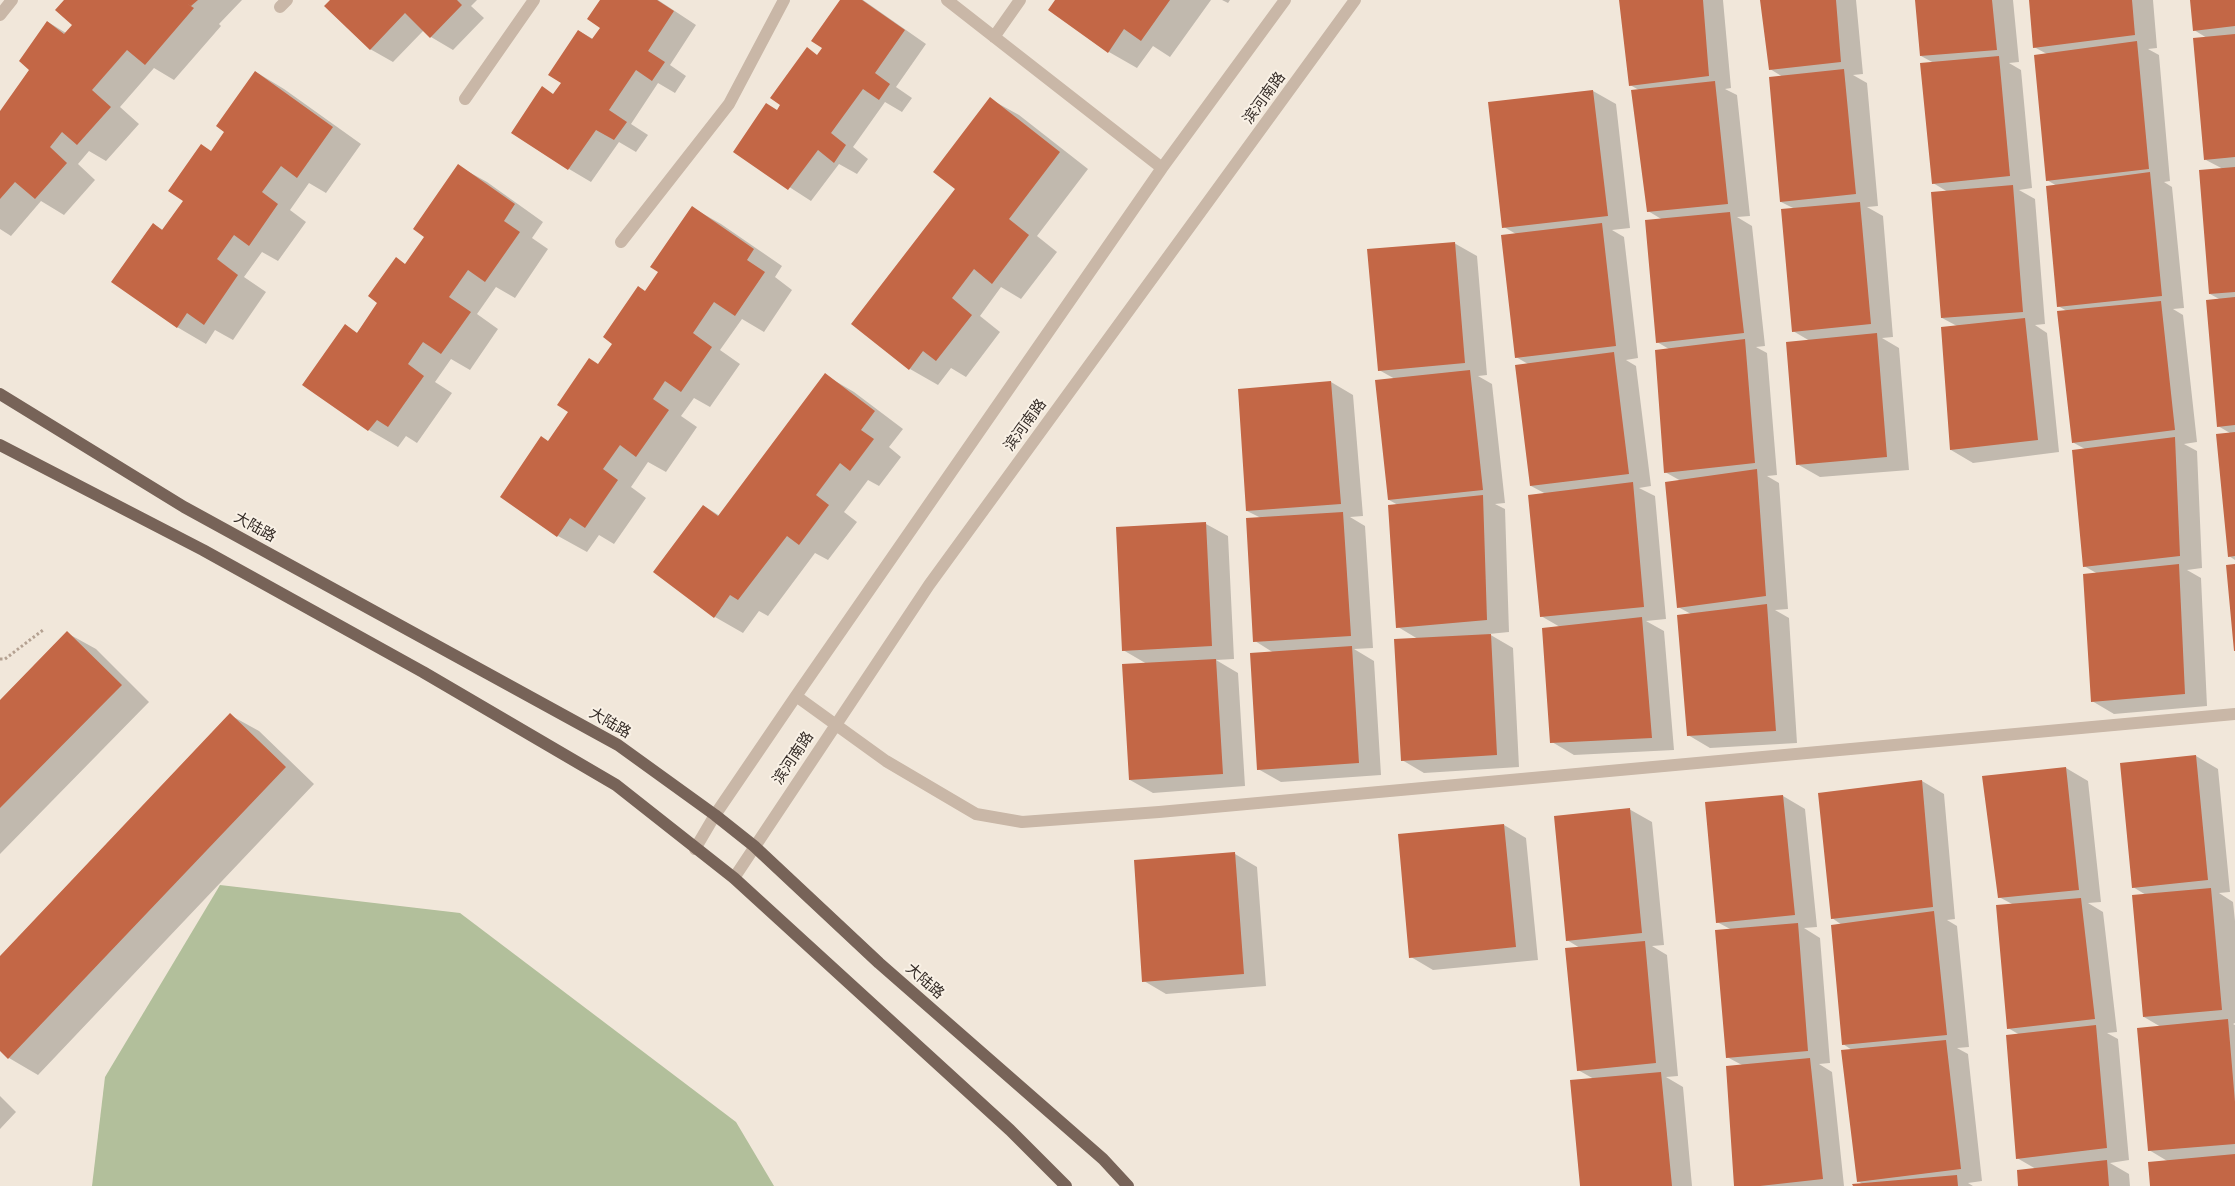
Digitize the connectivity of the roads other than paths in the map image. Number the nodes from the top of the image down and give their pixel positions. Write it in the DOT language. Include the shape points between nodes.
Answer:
graph roads {
  1 [pos="12,0"];
  2 [pos="534,0"];
  3 [pos="784,0"];
  4 [pos="947,0"];
  5 [pos="1020,0"];
  6 [pos="1285,0"];
  7 [pos="1355,0"];
  8 [pos="0,15"];
  9 [pos="994,37"];
  10 [pos="465,99"];
  11 [pos="1162,168"];
  12 [pos="621,242"];
  13 [pos="0,394"];
  14 [pos="0,445"];
  15 [pos="796,696"];
  16 [pos="2235,714"];
  17 [pos="835,724"];
  18 [pos="715,815"];
  19 [pos="754,846"];
  20 [pos="695,849"];
  21 [pos="734,878"];
  22 [pos="1066,1186"];
  23 [pos="1128,1186"];
  1 -- 8 [label="street"];
  2 -- 10 [label="street"];
  3 -- 12 [label="street" via="729,104"];
  4 -- 9 [label="street"];
  5 -- 9 [label="street"];
  6 -- 11 [label="street"];
  7 -- 17 [label="street, 滨河南路" via="929,585"];
  9 -- 11 [label="street"];
  11 -- 15 [label="street"];
  13 -- 18 [label="main road, 大陆路" via="184,507 618,745"];
  14 -- 20 [label="main road" via="203,550 424,672 616,786"];
  15 -- 17 [label="street"];
  15 -- 18 [label="street"];
  16 -- 17 [label="street" via="1022,822 976,814 886,761"];
  17 -- 19 [label="street, 滨河南路"];
  18 -- 19 [label="main road, 大陆路"];
  18 -- 20 [label="street"];
  19 -- 21 [label="street, 滨河南路"];
  19 -- 23 [label="main road, 大陆路" via="887,970 1103,1158"];
  20 -- 21 [label="main road"];
  21 -- 22 [label="main road" via="1010,1130"];
}
